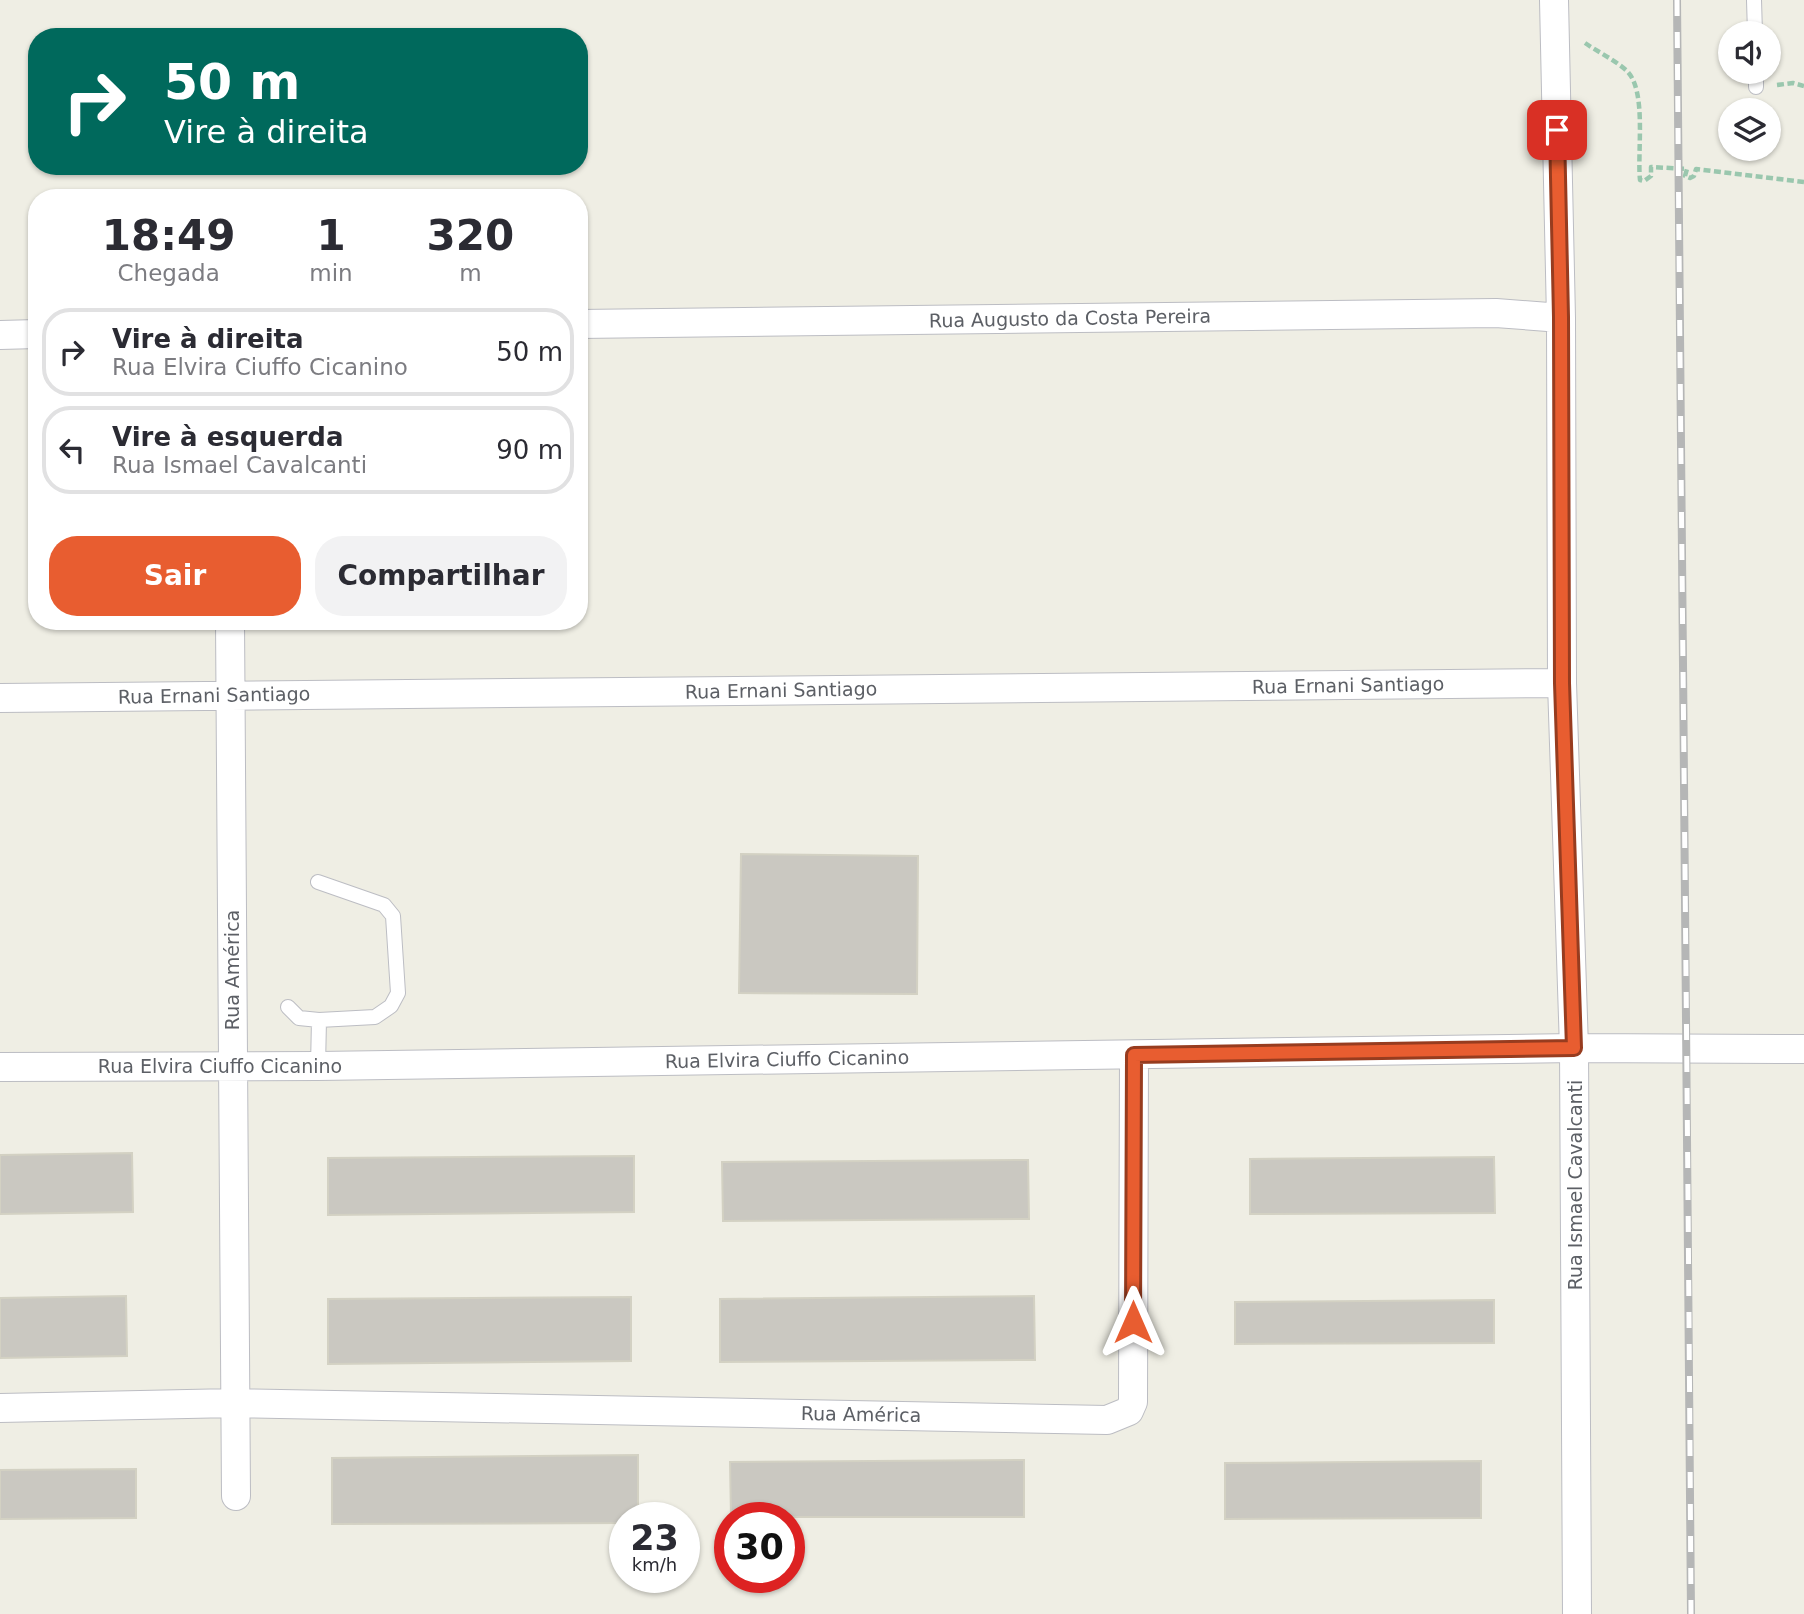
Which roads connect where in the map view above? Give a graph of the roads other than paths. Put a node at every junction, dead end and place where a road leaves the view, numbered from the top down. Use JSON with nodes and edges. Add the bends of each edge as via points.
{"nodes":[{"id":1,"x":1754,"y":0,"type":"edge"},
{"id":2,"x":1554,"y":11,"type":"edge"},
{"id":3,"x":1755,"y":21,"type":"edge"},
{"id":4,"x":1561,"y":317,"type":"junction"},
{"id":5,"x":588,"y":324,"type":"edge"},
{"id":6,"x":28,"y":334,"type":"edge"},
{"id":7,"x":0,"y":335,"type":"edge"},
{"id":8,"x":230,"y":630,"type":"edge"},
{"id":9,"x":1562,"y":683,"type":"junction"},
{"id":10,"x":229,"y":695,"type":"junction"},
{"id":11,"x":0,"y":698,"type":"edge"},
{"id":12,"x":318,"y":882,"type":"dead end"},
{"id":13,"x":288,"y":1007,"type":"dead end"},
{"id":14,"x":319,"y":1020,"type":"junction"},
{"id":15,"x":1574,"y":1048,"type":"junction"},
{"id":16,"x":1804,"y":1049,"type":"edge"},
{"id":17,"x":1134,"y":1055,"type":"junction"},
{"id":18,"x":232,"y":1065,"type":"junction"},
{"id":19,"x":318,"y":1066,"type":"junction"},
{"id":20,"x":0,"y":1067,"type":"edge"},
{"id":21,"x":234,"y":1403,"type":"junction"},
{"id":22,"x":0,"y":1408,"type":"edge"},
{"id":23,"x":236,"y":1496,"type":"dead end"},
{"id":24,"x":1577,"y":1614,"type":"edge"}],
"edges":[{"from":1,"to":3,"type":"lane"},
{"from":2,"to":4,"type":"street","name":"Rua Ismael Cavalcanti"},
{"from":4,"to":5,"type":"street","name":"Rua Augusto da Costa Pereira","via":[[1496,313]]},
{"from":4,"to":9,"type":"street","name":"Rua Ismael Cavalcanti"},
{"from":6,"to":7,"type":"street"},
{"from":8,"to":10,"type":"street","name":"Rua América"},
{"from":9,"to":10,"type":"street","name":"Rua Ernani Santiago"},
{"from":9,"to":15,"type":"street","name":"Rua Ismael Cavalcanti"},
{"from":10,"to":11,"type":"street","name":"Rua Ernani Santiago"},
{"from":10,"to":18,"type":"street","name":"Rua América"},
{"from":12,"to":14,"type":"lane","via":[[384,905],[393,916],[398,993],[375,1017]]},
{"from":13,"to":14,"type":"lane","via":[[299,1018]]},
{"from":14,"to":19,"type":"lane"},
{"from":15,"to":16,"type":"street","name":"Rua Elvira Ciuffo Cicanino"},
{"from":15,"to":17,"type":"street","name":"Rua Elvira Ciuffo Cicanino"},
{"from":15,"to":24,"type":"street","name":"Rua Ismael Cavalcanti"},
{"from":17,"to":19,"type":"street","name":"Rua Elvira Ciuffo Cicanino"},
{"from":17,"to":21,"type":"street","name":"Rua América","via":[[1133,1402],[1120,1416],[1107,1420]]},
{"from":18,"to":19,"type":"street","name":"Rua Elvira Ciuffo Cicanino"},
{"from":18,"to":20,"type":"street","name":"Rua Elvira Ciuffo Cicanino"},
{"from":18,"to":21,"type":"street","name":"Rua América"},
{"from":21,"to":22,"type":"street","name":"Rua América"},
{"from":21,"to":23,"type":"street","name":"Rua América"}]}
